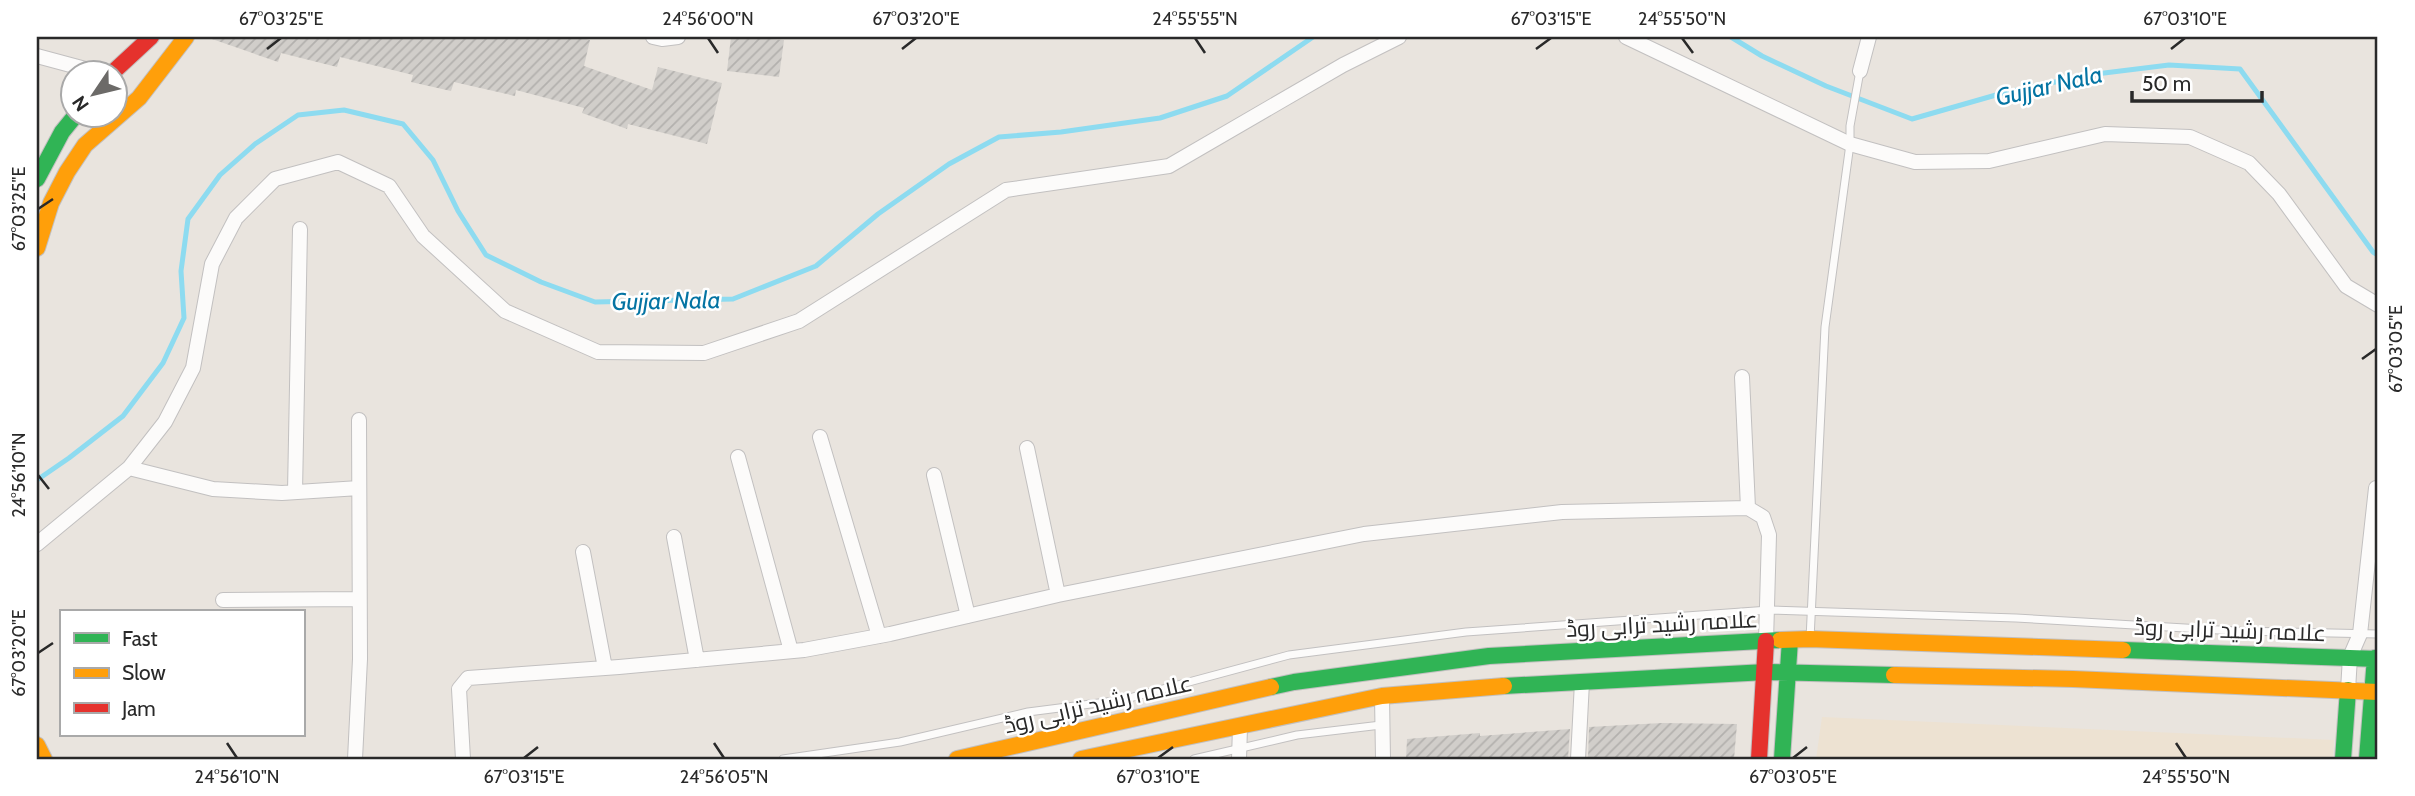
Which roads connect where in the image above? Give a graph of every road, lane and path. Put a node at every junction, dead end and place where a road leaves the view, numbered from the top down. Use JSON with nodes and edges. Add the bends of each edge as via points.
{"nodes":[{"id":1,"x":151,"y":37,"type":"edge"},
{"id":2,"x":186,"y":37,"type":"edge"},
{"id":3,"x":653,"y":37,"type":"edge"},
{"id":4,"x":678,"y":37,"type":"edge"},
{"id":5,"x":1399,"y":37,"type":"edge"},
{"id":6,"x":1626,"y":37,"type":"edge"},
{"id":7,"x":1868,"y":37,"type":"edge"},
{"id":8,"x":37,"y":56,"type":"edge"},
{"id":9,"x":126,"y":60,"type":"edge"},
{"id":10,"x":60,"y":62,"type":"edge"},
{"id":11,"x":1860,"y":71,"type":"joint"},
{"id":12,"x":64,"y":130,"type":"edge"},
{"id":13,"x":1850,"y":144,"type":"junction"},
{"id":14,"x":37,"y":178,"type":"edge"},
{"id":15,"x":300,"y":229,"type":"dead end"},
{"id":16,"x":37,"y":248,"type":"edge"},
{"id":17,"x":2378,"y":305,"type":"edge"},
{"id":18,"x":1742,"y":377,"type":"dead end"},
{"id":19,"x":359,"y":420,"type":"dead end"},
{"id":20,"x":820,"y":437,"type":"dead end"},
{"id":21,"x":1027,"y":448,"type":"dead end"},
{"id":22,"x":738,"y":457,"type":"dead end"},
{"id":23,"x":130,"y":468,"type":"junction"},
{"id":24,"x":934,"y":475,"type":"dead end"},
{"id":25,"x":359,"y":488,"type":"junction"},
{"id":26,"x":2378,"y":488,"type":"edge"},
{"id":27,"x":295,"y":492,"type":"junction"},
{"id":28,"x":1748,"y":508,"type":"junction"},
{"id":29,"x":674,"y":537,"type":"dead end"},
{"id":30,"x":37,"y":544,"type":"edge"},
{"id":31,"x":583,"y":552,"type":"dead end"},
{"id":32,"x":1058,"y":595,"type":"junction"},
{"id":33,"x":359,"y":599,"type":"junction"},
{"id":34,"x":223,"y":600,"type":"dead end"},
{"id":35,"x":1769,"y":610,"type":"junction"},
{"id":36,"x":1812,"y":611,"type":"junction"},
{"id":37,"x":968,"y":616,"type":"junction"},
{"id":38,"x":2360,"y":634,"type":"junction"},
{"id":39,"x":2378,"y":634,"type":"edge"},
{"id":40,"x":879,"y":636,"type":"junction"},
{"id":41,"x":1810,"y":639,"type":"junction"},
{"id":42,"x":1790,"y":640,"type":"junction"},
{"id":43,"x":1766,"y":641,"type":"junction"},
{"id":44,"x":791,"y":651,"type":"junction"},
{"id":45,"x":2350,"y":657,"type":"junction"},
{"id":46,"x":2377,"y":658,"type":"edge"},
{"id":47,"x":697,"y":660,"type":"junction"},
{"id":48,"x":605,"y":668,"type":"junction"},
{"id":49,"x":1766,"y":672,"type":"junction"},
{"id":50,"x":1789,"y":672,"type":"junction"},
{"id":51,"x":1582,"y":682,"type":"junction"},
{"id":52,"x":2348,"y":690,"type":"junction"},
{"id":53,"x":2375,"y":692,"type":"edge"},
{"id":54,"x":1382,"y":696,"type":"junction"},
{"id":55,"x":2375,"y":715,"type":"edge"},
{"id":56,"x":1381,"y":725,"type":"junction"},
{"id":57,"x":1240,"y":727,"type":"junction"},
{"id":58,"x":37,"y":745,"type":"edge"},
{"id":59,"x":1239,"y":754,"type":"edge"},
{"id":60,"x":44,"y":759,"type":"edge"},
{"id":61,"x":355,"y":759,"type":"edge"},
{"id":62,"x":463,"y":759,"type":"edge"},
{"id":63,"x":783,"y":759,"type":"edge"},
{"id":64,"x":957,"y":759,"type":"edge"},
{"id":65,"x":1085,"y":759,"type":"edge"},
{"id":66,"x":1194,"y":759,"type":"edge"},
{"id":67,"x":1383,"y":759,"type":"edge"},
{"id":68,"x":1578,"y":759,"type":"edge"},
{"id":69,"x":1759,"y":759,"type":"edge"},
{"id":70,"x":1782,"y":759,"type":"edge"},
{"id":71,"x":2343,"y":759,"type":"edge"},
{"id":72,"x":2367,"y":759,"type":"edge"}],
"edges":[{"from":1,"to":9,"type":"main road"},
{"from":2,"to":16,"type":"main road","via":[[139,98],[85,145],[51,203]]},
{"from":3,"to":4,"type":"street"},
{"from":5,"to":23,"type":"street","via":[[1169,166],[1006,190],[799,321],[704,353],[598,352],[505,311],[423,236],[388,186],[338,162],[275,179],[236,218],[212,264],[193,368],[164,422]]},
{"from":6,"to":13,"type":"street"},
{"from":7,"to":11,"type":"street"},
{"from":8,"to":10,"type":"street"},
{"from":11,"to":13,"type":"lane"},
{"from":12,"to":14,"type":"main road"},
{"from":13,"to":17,"type":"street","via":[[1915,162],[1989,161],[2105,134],[2190,137],[2249,163],[2279,194],[2346,286]]},
{"from":13,"to":36,"type":"lane","via":[[1825,327]]},
{"from":15,"to":27,"type":"street"},
{"from":18,"to":28,"type":"street"},
{"from":19,"to":25,"type":"street"},
{"from":20,"to":40,"type":"street"},
{"from":21,"to":32,"type":"street"},
{"from":22,"to":44,"type":"street"},
{"from":23,"to":27,"type":"street","via":[[214,489]]},
{"from":23,"to":30,"type":"street"},
{"from":24,"to":37,"type":"street"},
{"from":25,"to":27,"type":"street"},
{"from":25,"to":33,"type":"street"},
{"from":26,"to":38,"type":"street"},
{"from":28,"to":32,"type":"street","via":[[1562,512],[1364,534]]},
{"from":28,"to":35,"type":"street","via":[[1763,517],[1769,535]]},
{"from":29,"to":47,"type":"street"},
{"from":31,"to":48,"type":"street"},
{"from":32,"to":37,"type":"street"},
{"from":33,"to":34,"type":"street"},
{"from":33,"to":61,"type":"street"},
{"from":35,"to":36,"type":"lane"},
{"from":35,"to":43,"type":"street"},
{"from":35,"to":63,"type":"lane","via":[[1466,632],[1289,655],[1122,700],[1028,712],[900,742]]},
{"from":36,"to":38,"type":"lane"},
{"from":36,"to":41,"type":"lane"},
{"from":37,"to":40,"type":"street"},
{"from":38,"to":39,"type":"lane"},
{"from":38,"to":45,"type":"street"},
{"from":40,"to":44,"type":"street"},
{"from":41,"to":42,"type":"main road","name":"علامہ رشید ترابی روڈ"},
{"from":41,"to":45,"type":"main road","name":"علامہ رشید ترابی روڈ"},
{"from":42,"to":43,"type":"main road","name":"علامہ رشید ترابی روڈ"},
{"from":42,"to":50,"type":"main road"},
{"from":43,"to":49,"type":"main road"},
{"from":43,"to":64,"type":"main road","name":"علامہ رشید ترابی روڈ","via":[[1489,656],[1294,682]]},
{"from":44,"to":47,"type":"street"},
{"from":45,"to":46,"type":"main road","name":"علامہ رشید ترابی روڈ"},
{"from":45,"to":52,"type":"street"},
{"from":46,"to":53,"type":"main road"},
{"from":47,"to":48,"type":"street"},
{"from":48,"to":62,"type":"street","via":[[468,678],[459,689]]},
{"from":49,"to":50,"type":"main road"},
{"from":49,"to":51,"type":"main road"},
{"from":49,"to":69,"type":"main road"},
{"from":50,"to":52,"type":"main road"},
{"from":50,"to":70,"type":"main road"},
{"from":51,"to":54,"type":"main road"},
{"from":51,"to":68,"type":"street"},
{"from":52,"to":53,"type":"main road"},
{"from":52,"to":71,"type":"main road"},
{"from":53,"to":55,"type":"main road"},
{"from":54,"to":56,"type":"street"},
{"from":54,"to":57,"type":"main road"},
{"from":55,"to":72,"type":"main road"},
{"from":56,"to":59,"type":"lane","via":[[1297,735]]},
{"from":56,"to":67,"type":"street"},
{"from":57,"to":59,"type":"street"},
{"from":57,"to":65,"type":"main road"},
{"from":58,"to":60,"type":"main road"},
{"from":59,"to":66,"type":"lane"}]}
